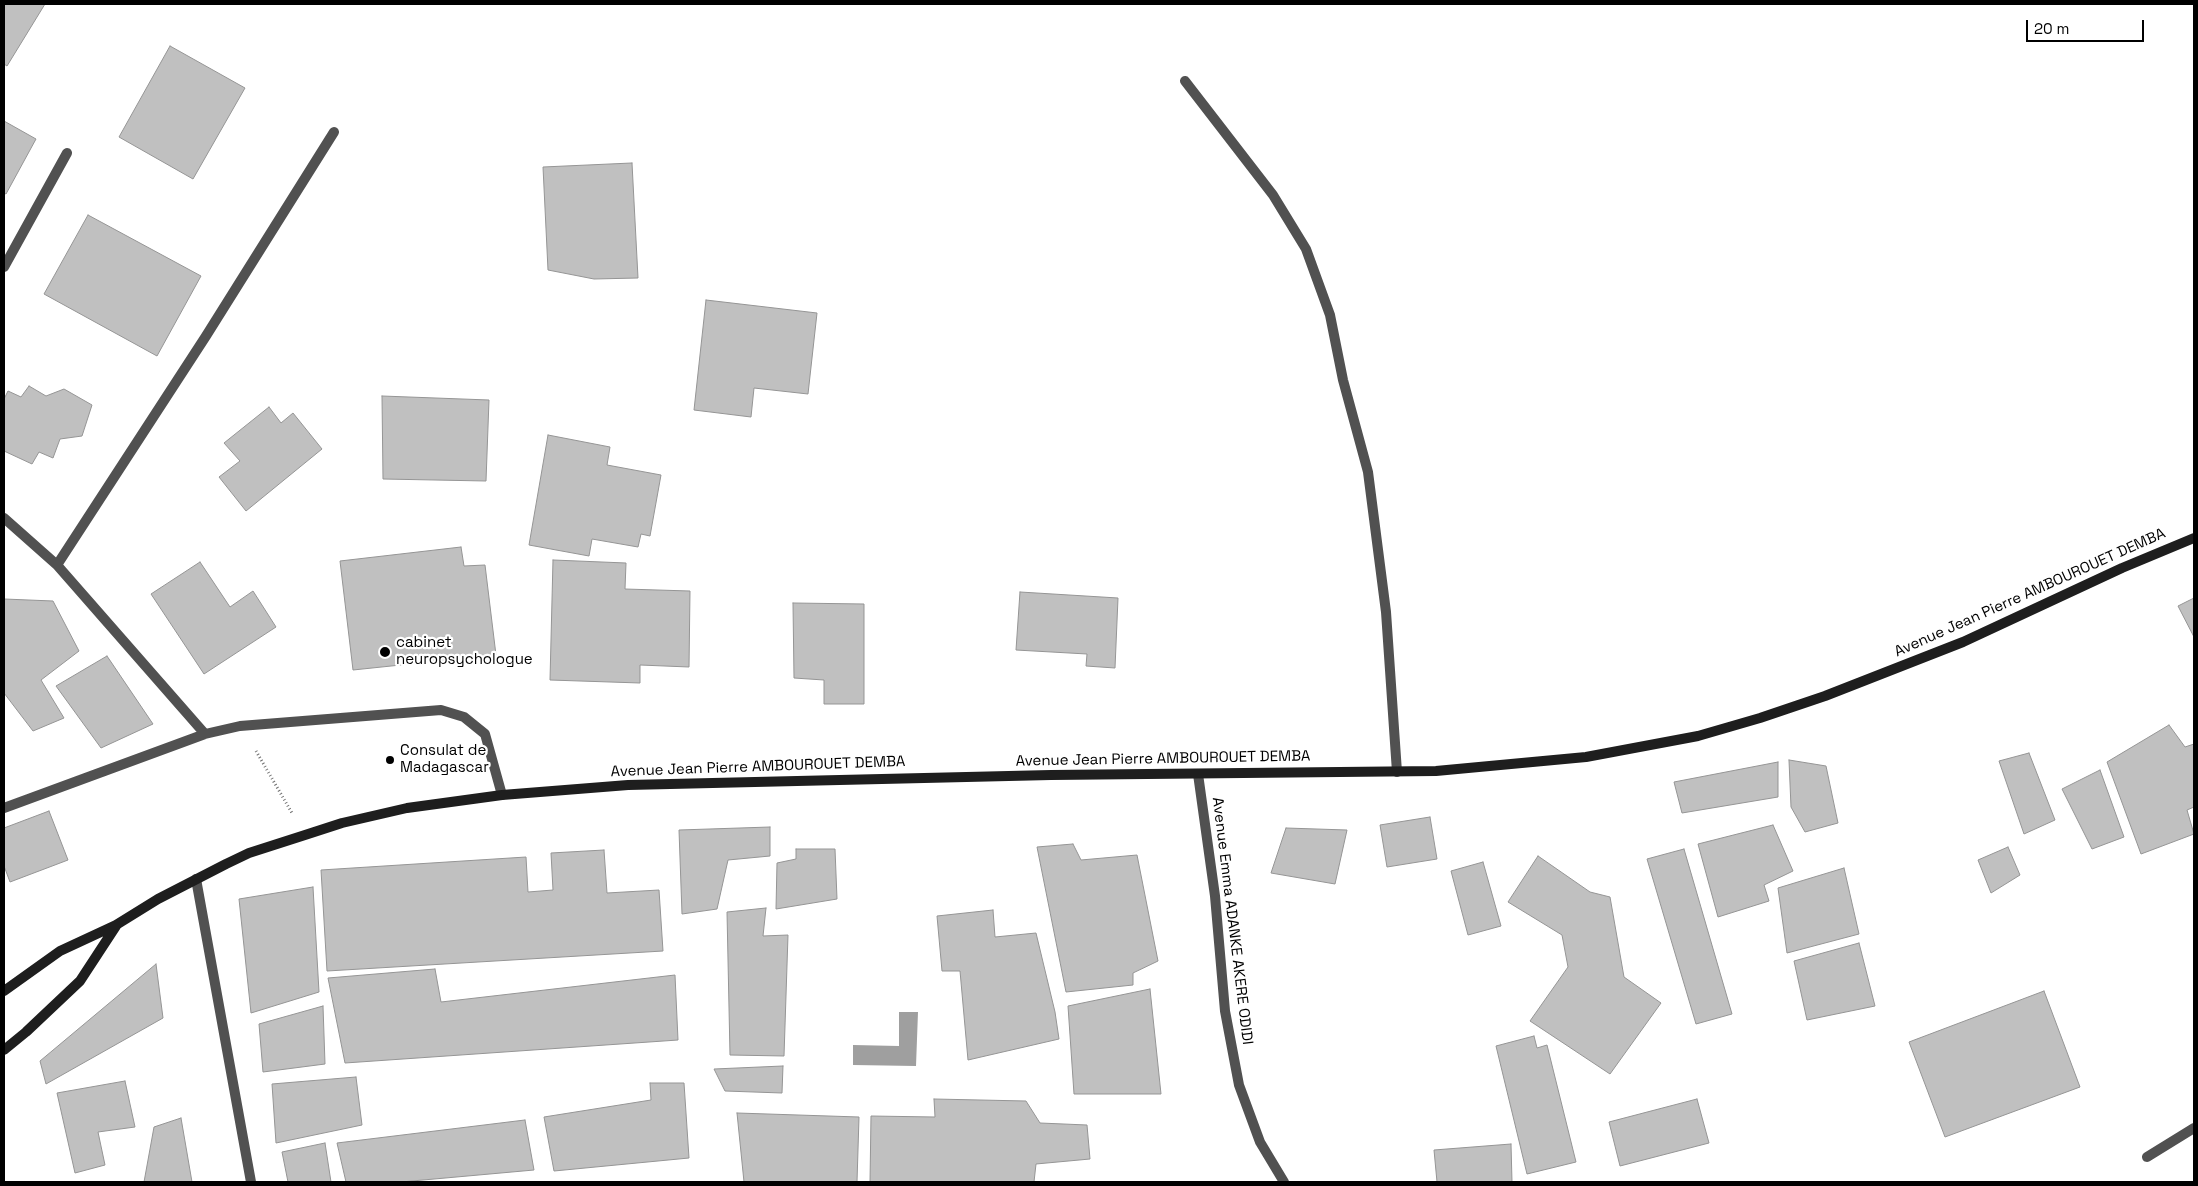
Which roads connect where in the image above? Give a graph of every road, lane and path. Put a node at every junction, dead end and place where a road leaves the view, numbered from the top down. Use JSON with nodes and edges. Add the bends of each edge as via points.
{"nodes":[{"id":1,"x":1185,"y":81,"type":"dead end"},
{"id":2,"x":334,"y":132,"type":"dead end"},
{"id":3,"x":67,"y":153,"type":"dead end"},
{"id":4,"x":4,"y":267,"type":"edge"},
{"id":5,"x":4,"y":518,"type":"edge"},
{"id":6,"x":2194,"y":538,"type":"edge"},
{"id":7,"x":57,"y":565,"type":"junction"},
{"id":8,"x":240,"y":726,"type":"junction"},
{"id":9,"x":205,"y":734,"type":"junction"},
{"id":10,"x":1397,"y":772,"type":"junction"},
{"id":11,"x":1198,"y":774,"type":"junction"},
{"id":12,"x":502,"y":795,"type":"junction"},
{"id":13,"x":4,"y":808,"type":"edge"},
{"id":14,"x":305,"y":835,"type":"junction"},
{"id":15,"x":196,"y":879,"type":"junction"},
{"id":16,"x":116,"y":925,"type":"junction"},
{"id":17,"x":4,"y":990,"type":"edge"},
{"id":18,"x":4,"y":1050,"type":"edge"},
{"id":19,"x":2194,"y":1128,"type":"edge"},
{"id":20,"x":2146,"y":1157,"type":"dead end"},
{"id":21,"x":250,"y":1182,"type":"edge"},
{"id":22,"x":1284,"y":1182,"type":"edge"}],
"edges":[{"from":1,"to":10,"type":"street","via":[[1273,195],[1306,249],[1330,314],[1343,380],[1368,472],[1386,612]]},
{"from":2,"to":7,"type":"street"},
{"from":3,"to":4,"type":"street"},
{"from":5,"to":7,"type":"street"},
{"from":6,"to":10,"type":"main road","name":"Avenue Jean Pierre AMBOUROUET DEMBA","via":[[1963,642],[1760,718],[1698,736],[1586,757],[1482,768]]},
{"from":7,"to":9,"type":"street"},
{"from":8,"to":9,"type":"street"},
{"from":8,"to":12,"type":"street","via":[[441,710],[464,717],[485,734]]},
{"from":8,"to":14,"type":"path"},
{"from":9,"to":13,"type":"street"},
{"from":10,"to":11,"type":"main road","name":"Avenue Jean Pierre AMBOUROUET DEMBA"},
{"from":11,"to":12,"type":"main road","name":"Avenue Jean Pierre AMBOUROUET DEMBA","via":[[815,779],[628,785]]},
{"from":11,"to":22,"type":"street","name":"Avenue Emma ADANKE AKERE ODIDI","via":[[1215,896],[1225,1010],[1239,1085],[1260,1142]]},
{"from":12,"to":14,"type":"main road","name":"Avenue Jean Pierre AMBOUROUET DEMBA","via":[[407,808]]},
{"from":14,"to":15,"type":"main road","name":"Avenue Jean Pierre AMBOUROUET DEMBA","via":[[249,853]]},
{"from":15,"to":16,"type":"main road","name":"Avenue Jean Pierre AMBOUROUET DEMBA"},
{"from":15,"to":21,"type":"street"},
{"from":16,"to":17,"type":"main road","name":"Avenue Jean Pierre AMBOUROUET DEMBA","via":[[60,951]]},
{"from":16,"to":18,"type":"main road","via":[[80,981]]},
{"from":19,"to":20,"type":"street"}]}
